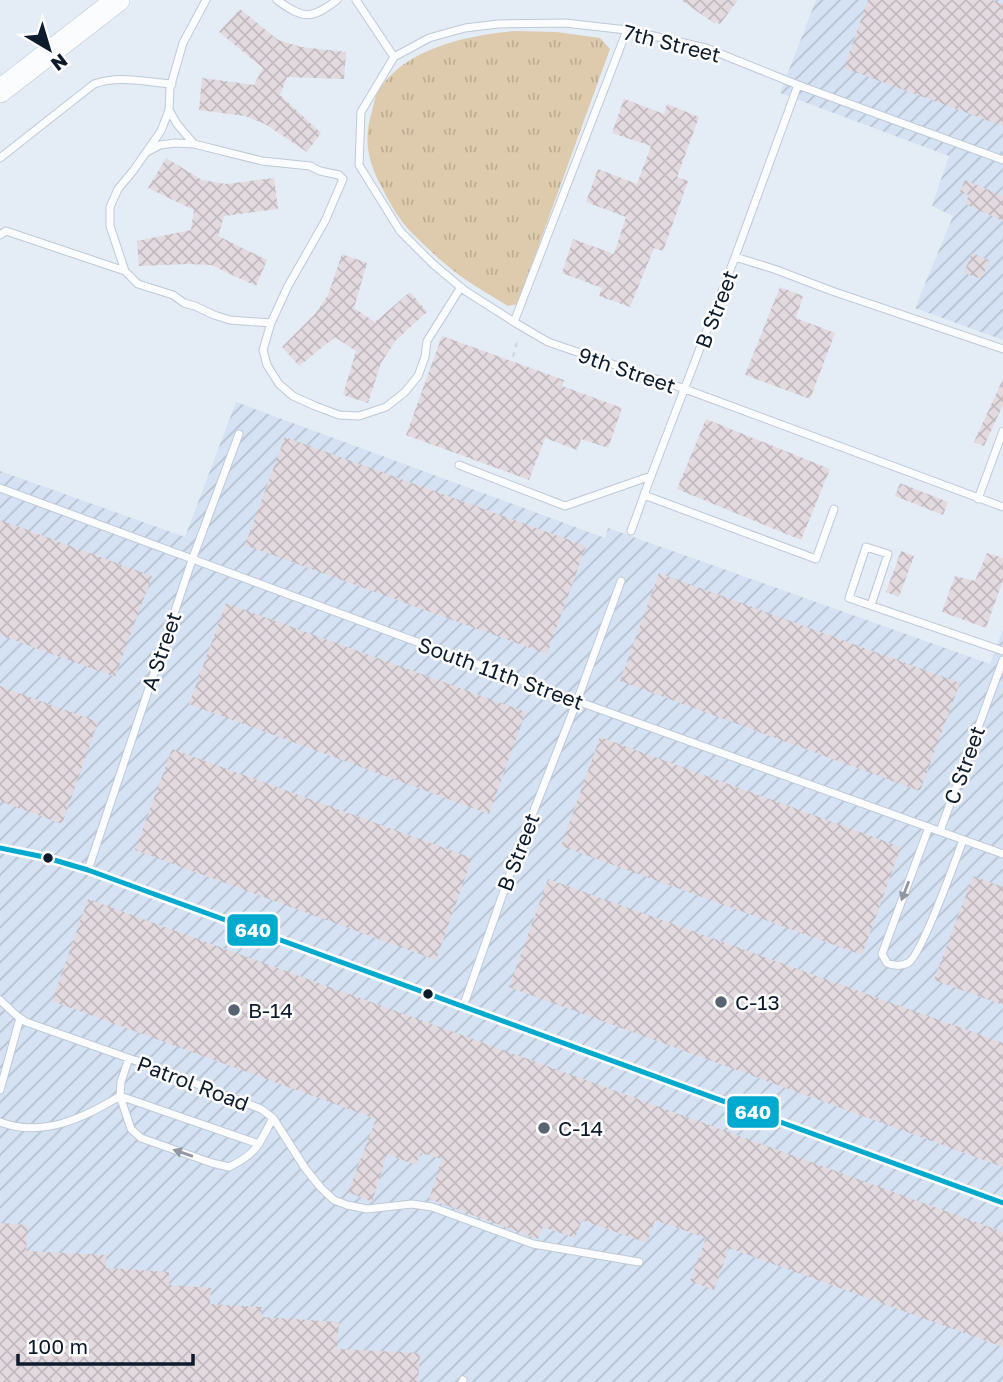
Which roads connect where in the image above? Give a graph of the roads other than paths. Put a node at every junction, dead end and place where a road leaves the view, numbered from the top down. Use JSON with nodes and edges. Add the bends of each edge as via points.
{"nodes":[{"id":1,"x":118,"y":0,"type":"edge"},
{"id":2,"x":206,"y":0,"type":"edge"},
{"id":3,"x":277,"y":0,"type":"edge"},
{"id":4,"x":337,"y":0,"type":"edge"},
{"id":5,"x":356,"y":0,"type":"edge"},
{"id":6,"x":627,"y":30,"type":"junction"},
{"id":7,"x":394,"y":57,"type":"junction"},
{"id":8,"x":172,"y":84,"type":"junction"},
{"id":9,"x":798,"y":85,"type":"junction"},
{"id":10,"x":0,"y":91,"type":"edge"},
{"id":11,"x":169,"y":110,"type":"junction"},
{"id":12,"x":360,"y":112,"type":"joint"},
{"id":13,"x":194,"y":144,"type":"junction"},
{"id":14,"x":147,"y":152,"type":"junction"},
{"id":15,"x":0,"y":158,"type":"edge"},
{"id":16,"x":1003,"y":160,"type":"edge"},
{"id":17,"x":0,"y":235,"type":"edge"},
{"id":18,"x":735,"y":257,"type":"junction"},
{"id":19,"x":125,"y":271,"type":"junction"},
{"id":20,"x":461,"y":287,"type":"junction"},
{"id":21,"x":514,"y":322,"type":"junction"},
{"id":22,"x":271,"y":323,"type":"junction"},
{"id":23,"x":1003,"y":349,"type":"edge"},
{"id":24,"x":685,"y":390,"type":"junction"},
{"id":25,"x":1003,"y":431,"type":"edge"},
{"id":26,"x":239,"y":434,"type":"dead end"},
{"id":27,"x":459,"y":465,"type":"dead end"},
{"id":28,"x":651,"y":476,"type":"junction"},
{"id":29,"x":0,"y":488,"type":"edge"},
{"id":30,"x":644,"y":495,"type":"junction"},
{"id":31,"x":978,"y":499,"type":"junction"},
{"id":32,"x":1003,"y":507,"type":"edge"},
{"id":33,"x":834,"y":509,"type":"dead end"},
{"id":34,"x":631,"y":531,"type":"dead end"},
{"id":35,"x":192,"y":559,"type":"junction"},
{"id":36,"x":621,"y":581,"type":"dead end"},
{"id":37,"x":871,"y":606,"type":"junction"},
{"id":38,"x":1003,"y":651,"type":"edge"},
{"id":39,"x":1003,"y":660,"type":"edge"},
{"id":40,"x":577,"y":701,"type":"junction"},
{"id":41,"x":929,"y":827,"type":"junction"},
{"id":42,"x":940,"y":831,"type":"junction"},
{"id":43,"x":963,"y":839,"type":"junction"},
{"id":44,"x":0,"y":848,"type":"edge"},
{"id":45,"x":1003,"y":854,"type":"edge"},
{"id":46,"x":88,"y":870,"type":"junction"},
{"id":47,"x":0,"y":1000,"type":"edge"},
{"id":48,"x":463,"y":1007,"type":"junction"},
{"id":49,"x":20,"y":1018,"type":"junction"},
{"id":50,"x":129,"y":1058,"type":"junction"},
{"id":51,"x":0,"y":1090,"type":"edge"},
{"id":52,"x":120,"y":1096,"type":"junction"},
{"id":53,"x":273,"y":1118,"type":"junction"},
{"id":54,"x":0,"y":1122,"type":"edge"},
{"id":55,"x":259,"y":1144,"type":"junction"},
{"id":56,"x":1003,"y":1203,"type":"edge"},
{"id":57,"x":639,"y":1262,"type":"dead end"}],
"edges":[{"from":1,"to":10,"type":"main road"},
{"from":2,"to":8,"type":"lane","via":[[183,43]]},
{"from":3,"to":4,"type":"lane","via":[[292,11],[313,15]]},
{"from":5,"to":7,"type":"lane"},
{"from":6,"to":7,"type":"lane","name":"7th Street","via":[[565,23],[498,24],[429,38]]},
{"from":6,"to":9,"type":"lane","name":"7th Street","via":[[706,48]]},
{"from":6,"to":21,"type":"lane"},
{"from":7,"to":12,"type":"lane","name":"7th Street"},
{"from":8,"to":11,"type":"lane"},
{"from":8,"to":15,"type":"lane","via":[[127,79],[93,84]]},
{"from":9,"to":16,"type":"lane","name":"7th Street"},
{"from":9,"to":18,"type":"lane","name":"B Street"},
{"from":11,"to":13,"type":"lane"},
{"from":11,"to":14,"type":"lane"},
{"from":12,"to":20,"type":"lane","name":"9th Street","via":[[359,164],[400,231]]},
{"from":13,"to":14,"type":"lane","via":[[160,145]]},
{"from":13,"to":22,"type":"lane","via":[[262,161],[310,166],[343,179]]},
{"from":14,"to":19,"type":"lane","via":[[110,207],[110,226]]},
{"from":17,"to":19,"type":"lane","via":[[6,232]]},
{"from":18,"to":23,"type":"lane"},
{"from":18,"to":24,"type":"lane","name":"B Street"},
{"from":19,"to":22,"type":"lane","via":[[138,284],[214,315]]},
{"from":20,"to":21,"type":"lane","name":"9th Street"},
{"from":20,"to":22,"type":"lane","via":[[427,341],[418,376],[386,407],[359,416],[314,406],[279,384],[263,350]]},
{"from":21,"to":24,"type":"lane","name":"9th Street","via":[[548,342]]},
{"from":24,"to":28,"type":"lane","name":"B Street"},
{"from":24,"to":31,"type":"lane","name":"9th Street"},
{"from":25,"to":31,"type":"lane"},
{"from":26,"to":35,"type":"lane","name":"A Street"},
{"from":27,"to":28,"type":"lane","via":[[565,506]]},
{"from":28,"to":30,"type":"lane","name":"B Street"},
{"from":29,"to":35,"type":"lane","name":"South 11th Street"},
{"from":30,"to":33,"type":"lane","via":[[816,559]]},
{"from":30,"to":34,"type":"lane","name":"B Street"},
{"from":31,"to":32,"type":"lane","name":"9th Street"},
{"from":35,"to":40,"type":"lane","name":"South 11th Street"},
{"from":35,"to":46,"type":"lane","name":"A Street"},
{"from":36,"to":40,"type":"lane","name":"B Street"},
{"from":37,"to":37,"type":"lane","via":[[849,598],[866,547],[888,554]]},
{"from":37,"to":38,"type":"lane"},
{"from":39,"to":42,"type":"lane","name":"C Street"},
{"from":40,"to":41,"type":"lane","name":"South 11th Street"},
{"from":40,"to":48,"type":"lane","name":"B Street"},
{"from":41,"to":42,"type":"lane","name":"South 11th Street"},
{"from":41,"to":43,"type":"lane","one_way":true,"via":[[882,954],[887,964],[899,966],[913,959]]},
{"from":42,"to":43,"type":"lane","name":"South 11th Street"},
{"from":43,"to":45,"type":"lane","name":"South 11th Street"},
{"from":44,"to":46,"type":"lane"},
{"from":46,"to":48,"type":"lane"},
{"from":47,"to":49,"type":"lane","name":"Patrol Road"},
{"from":48,"to":56,"type":"lane"},
{"from":49,"to":50,"type":"lane","name":"Patrol Road"},
{"from":49,"to":51,"type":"lane"},
{"from":50,"to":52,"type":"lane"},
{"from":50,"to":53,"type":"lane","name":"Patrol Road","via":[[261,1109]]},
{"from":52,"to":54,"type":"lane","via":[[65,1124],[41,1128]]},
{"from":52,"to":55,"type":"lane"},
{"from":55,"to":52,"type":"lane","one_way":true,"via":[[229,1167],[164,1147],[131,1129]]},
{"from":53,"to":55,"type":"lane"},
{"from":53,"to":57,"type":"lane","name":"Patrol Road","via":[[305,1168],[334,1200],[367,1209],[412,1204],[432,1207],[533,1244]]}]}
